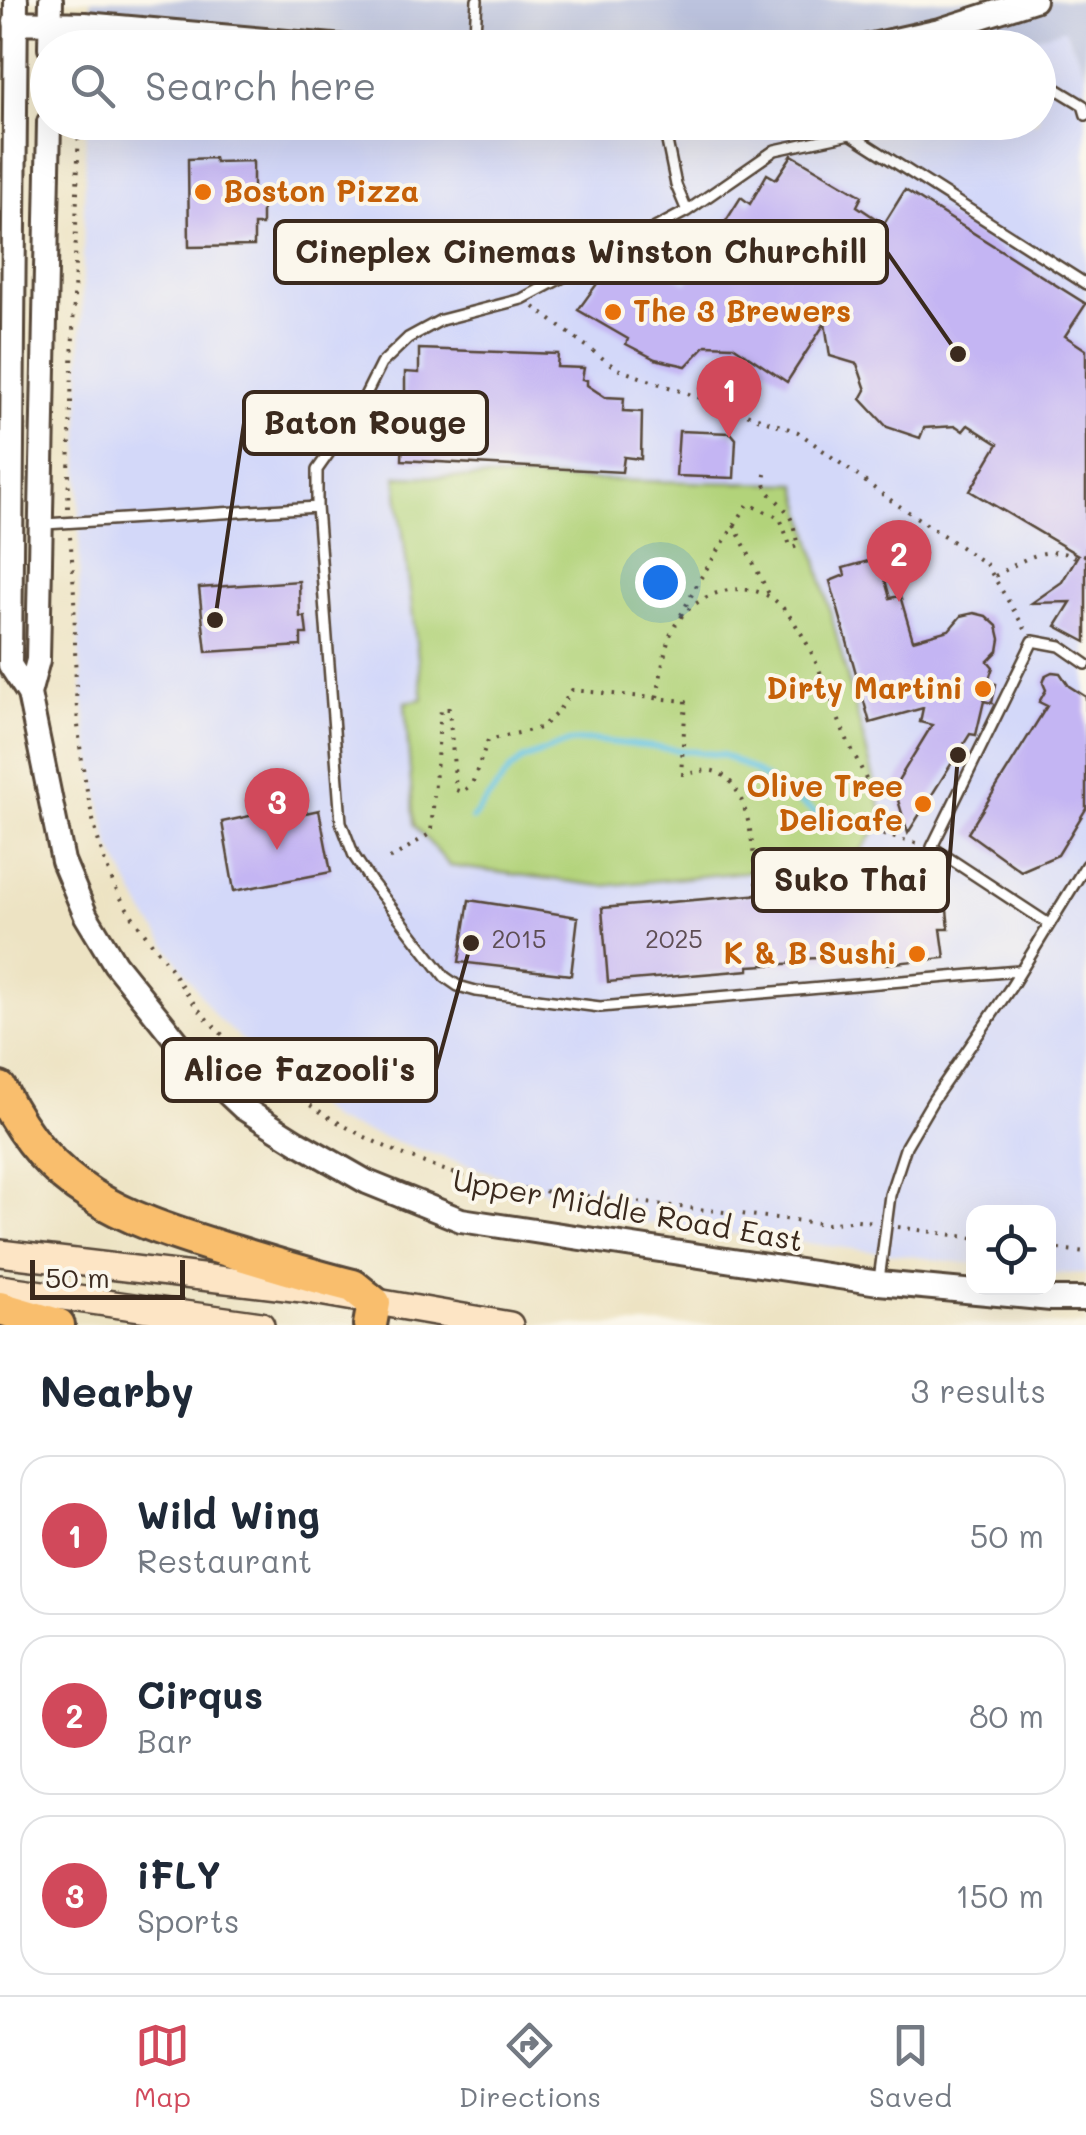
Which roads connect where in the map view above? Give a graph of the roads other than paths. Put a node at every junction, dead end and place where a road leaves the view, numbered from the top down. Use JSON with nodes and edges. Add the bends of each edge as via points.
{"nodes":[{"id":1,"x":477,"y":0,"type":"edge"},
{"id":2,"x":1034,"y":0,"type":"edge"},
{"id":3,"x":15,"y":11,"type":"edge"},
{"id":4,"x":51,"y":11,"type":"edge"},
{"id":5,"x":208,"y":30,"type":"edge"},
{"id":6,"x":475,"y":30,"type":"edge"},
{"id":7,"x":940,"y":30,"type":"edge"},
{"id":8,"x":1056,"y":89,"type":"edge"},
{"id":9,"x":1086,"y":115,"type":"edge"},
{"id":10,"x":49,"y":140,"type":"edge"},
{"id":11,"x":667,"y":140,"type":"edge"},
{"id":12,"x":826,"y":140,"type":"edge"},
{"id":13,"x":860,"y":140,"type":"edge"},
{"id":14,"x":688,"y":211,"type":"junction"},
{"id":15,"x":1086,"y":284,"type":"edge"},
{"id":16,"x":316,"y":507,"type":"junction"},
{"id":17,"x":40,"y":524,"type":"junction"},
{"id":18,"x":1086,"y":664,"type":"edge"},
{"id":19,"x":29,"y":694,"type":"junction"},
{"id":20,"x":1086,"y":864,"type":"edge"},
{"id":21,"x":1049,"y":924,"type":"junction"},
{"id":22,"x":1018,"y":972,"type":"junction"},
{"id":23,"x":0,"y":1089,"type":"edge"},
{"id":24,"x":2,"y":1254,"type":"edge"},
{"id":25,"x":879,"y":1283,"type":"junction"},
{"id":26,"x":1,"y":1298,"type":"edge"},
{"id":27,"x":1086,"y":1300,"type":"edge"},
{"id":28,"x":372,"y":1314,"type":"edge"},
{"id":29,"x":58,"y":1325,"type":"edge"},
{"id":30,"x":260,"y":1325,"type":"edge"},
{"id":31,"x":510,"y":1325,"type":"edge"}],
"edges":[{"from":1,"to":6,"type":"lane"},
{"from":2,"to":7,"type":"street"},
{"from":3,"to":4,"type":"street"},
{"from":3,"to":19,"type":"street","name":"Upper Middle Road East","via":[[10,664]]},
{"from":4,"to":5,"type":"street"},
{"from":8,"to":9,"type":"lane","via":[[1083,105]]},
{"from":10,"to":17,"type":"street","name":"Upper Middle Road East"},
{"from":11,"to":14,"type":"lane"},
{"from":12,"to":14,"type":"lane","via":[[775,150]]},
{"from":13,"to":15,"type":"lane"},
{"from":14,"to":16,"type":"lane","via":[[522,299],[441,320],[408,338],[381,364],[316,470]]},
{"from":16,"to":17,"type":"lane"},
{"from":16,"to":22,"type":"lane","via":[[341,822],[370,880],[458,986],[600,1007]]},
{"from":17,"to":19,"type":"street","name":"Upper Middle Road East","via":[[38,660]]},
{"from":18,"to":21,"type":"lane","via":[[1060,646],[1032,641],[932,847]]},
{"from":19,"to":25,"type":"street","name":"Upper Middle Road East","via":[[63,860],[86,916],[154,1014],[244,1108],[367,1182],[461,1220]]},
{"from":20,"to":21,"type":"lane"},
{"from":21,"to":22,"type":"lane"},
{"from":22,"to":25,"type":"lane","via":[[906,1146],[890,1195]]},
{"from":23,"to":28,"type":"highway","via":[[44,1157],[100,1203],[175,1234],[353,1286]]},
{"from":24,"to":28,"type":"main road","via":[[302,1289]]},
{"from":25,"to":27,"type":"street","name":"Upper Middle Road East"},
{"from":26,"to":29,"type":"highway"},
{"from":26,"to":30,"type":"main road"},
{"from":28,"to":31,"type":"main road"}]}
